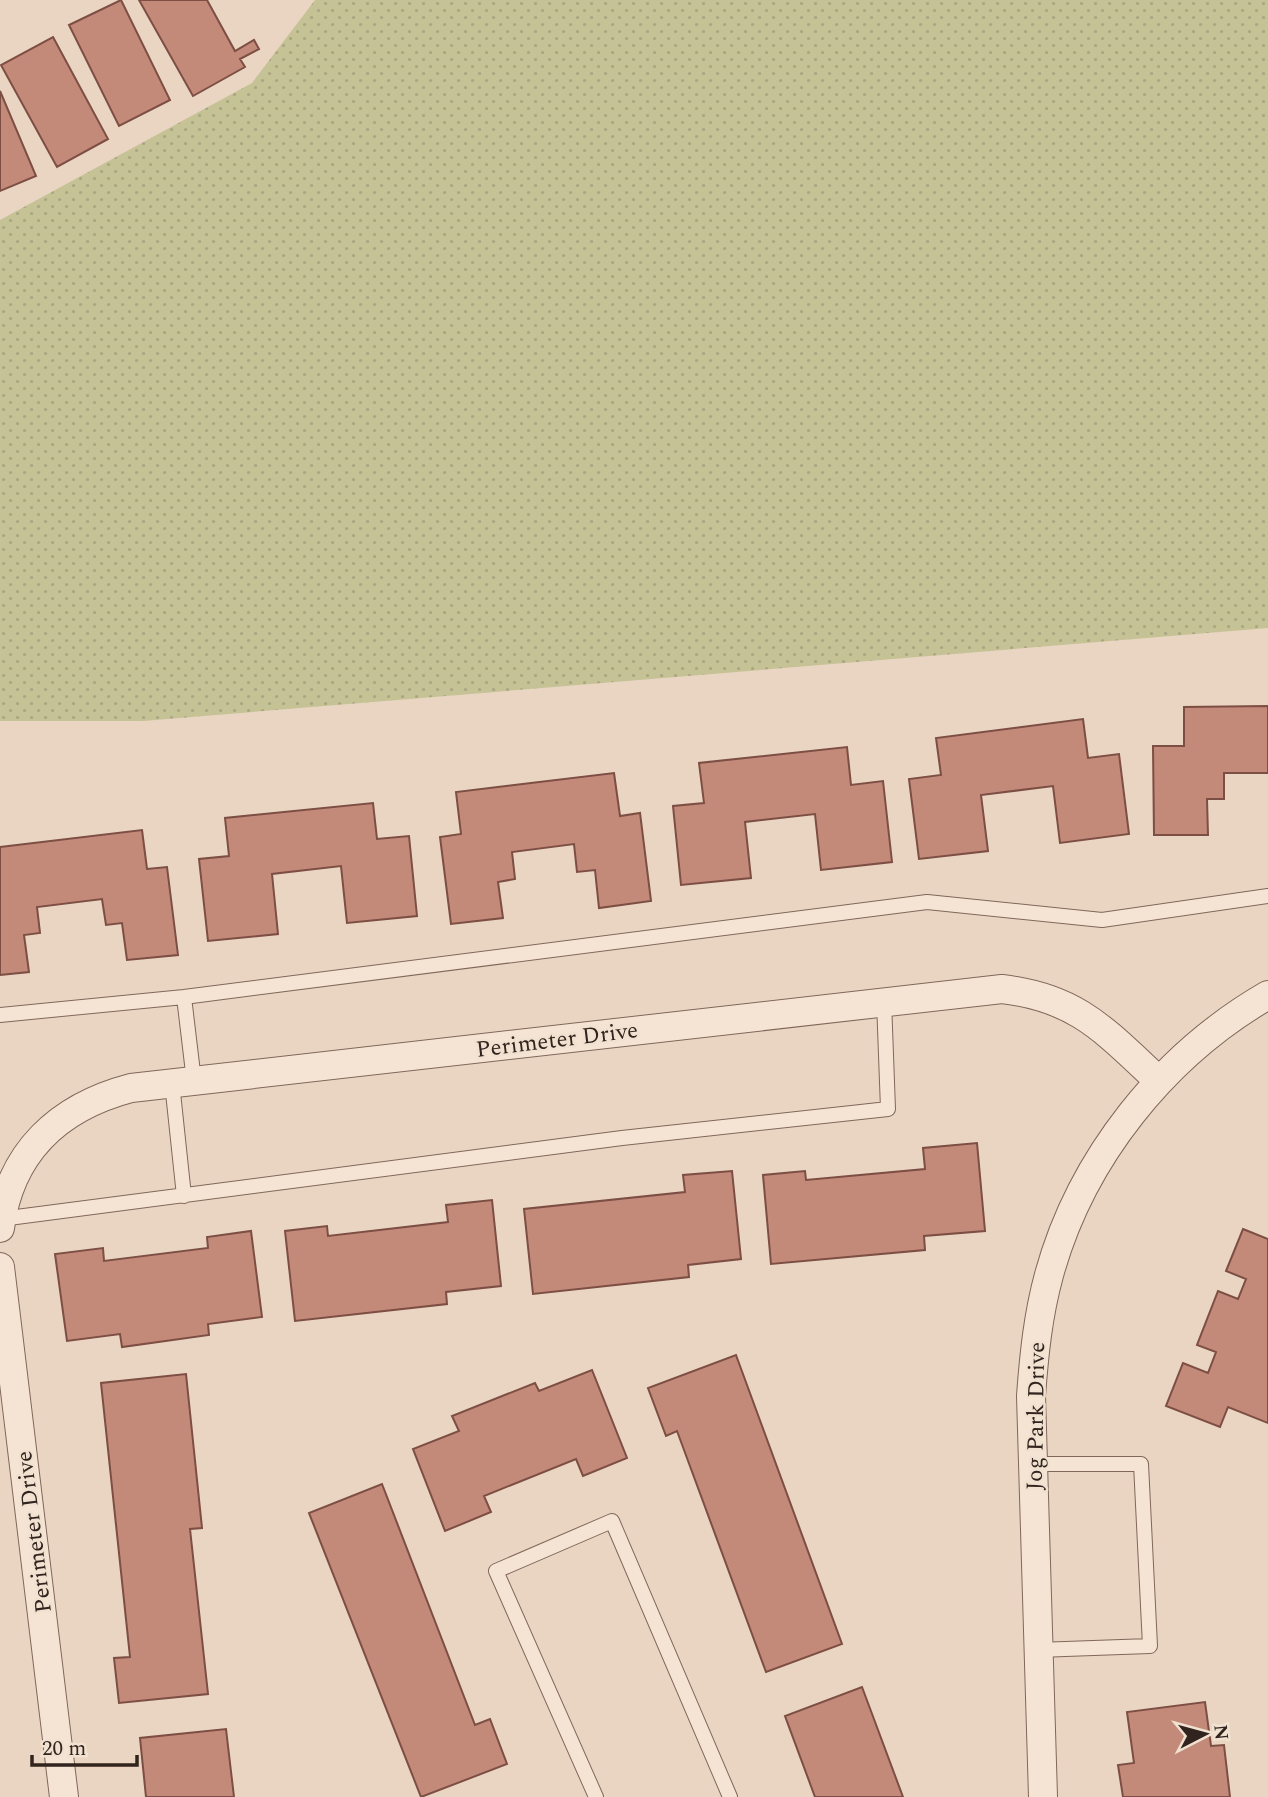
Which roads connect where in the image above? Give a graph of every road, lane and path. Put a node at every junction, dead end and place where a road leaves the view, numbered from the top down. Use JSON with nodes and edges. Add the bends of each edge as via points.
{"nodes":[{"id":1,"x":1268,"y":896,"type":"edge"},
{"id":2,"x":1268,"y":995,"type":"edge"},
{"id":3,"x":184,"y":997,"type":"junction"},
{"id":4,"x":884,"y":1000,"type":"junction"},
{"id":5,"x":0,"y":1015,"type":"edge"},
{"id":6,"x":1159,"y":1081,"type":"junction"},
{"id":7,"x":183,"y":1082,"type":"junction"},
{"id":8,"x":184,"y":1196,"type":"junction"},
{"id":9,"x":1,"y":1223,"type":"edge"},
{"id":10,"x":0,"y":1267,"type":"edge"},
{"id":11,"x":1032,"y":1464,"type":"junction"},
{"id":12,"x":1037,"y":1650,"type":"junction"},
{"id":13,"x":64,"y":1797,"type":"edge"},
{"id":14,"x":596,"y":1797,"type":"edge"},
{"id":15,"x":730,"y":1797,"type":"edge"},
{"id":16,"x":1043,"y":1797,"type":"edge"}],
"edges":[{"from":1,"to":3,"type":"lane","via":[[1102,920],[928,902]]},
{"from":2,"to":6,"type":"street","name":"Jog Park Drive","via":[[1195,1046]]},
{"from":3,"to":5,"type":"lane"},
{"from":3,"to":7,"type":"lane"},
{"from":4,"to":6,"type":"street","name":"Perimeter Drive","via":[[1002,989],[1055,1000],[1102,1028]]},
{"from":4,"to":7,"type":"street","name":"Perimeter Drive"},
{"from":4,"to":8,"type":"lane","via":[[888,1109],[622,1138]]},
{"from":6,"to":11,"type":"street","name":"Jog Park Drive","via":[[1100,1159],[1071,1214],[1050,1273],[1036,1334]]},
{"from":7,"to":8,"type":"lane"},
{"from":7,"to":9,"type":"street","name":"Perimeter Drive","via":[[104,1095],[57,1121],[22,1162],[10,1186]]},
{"from":8,"to":9,"type":"lane"},
{"from":10,"to":13,"type":"street","name":"Perimeter Drive"},
{"from":11,"to":12,"type":"street","name":"Jog Park Drive"},
{"from":11,"to":12,"type":"lane","via":[[1141,1464],[1150,1646]]},
{"from":12,"to":16,"type":"street","name":"Jog Park Drive"},
{"from":14,"to":15,"type":"lane","via":[[496,1571],[612,1521]]}]}
